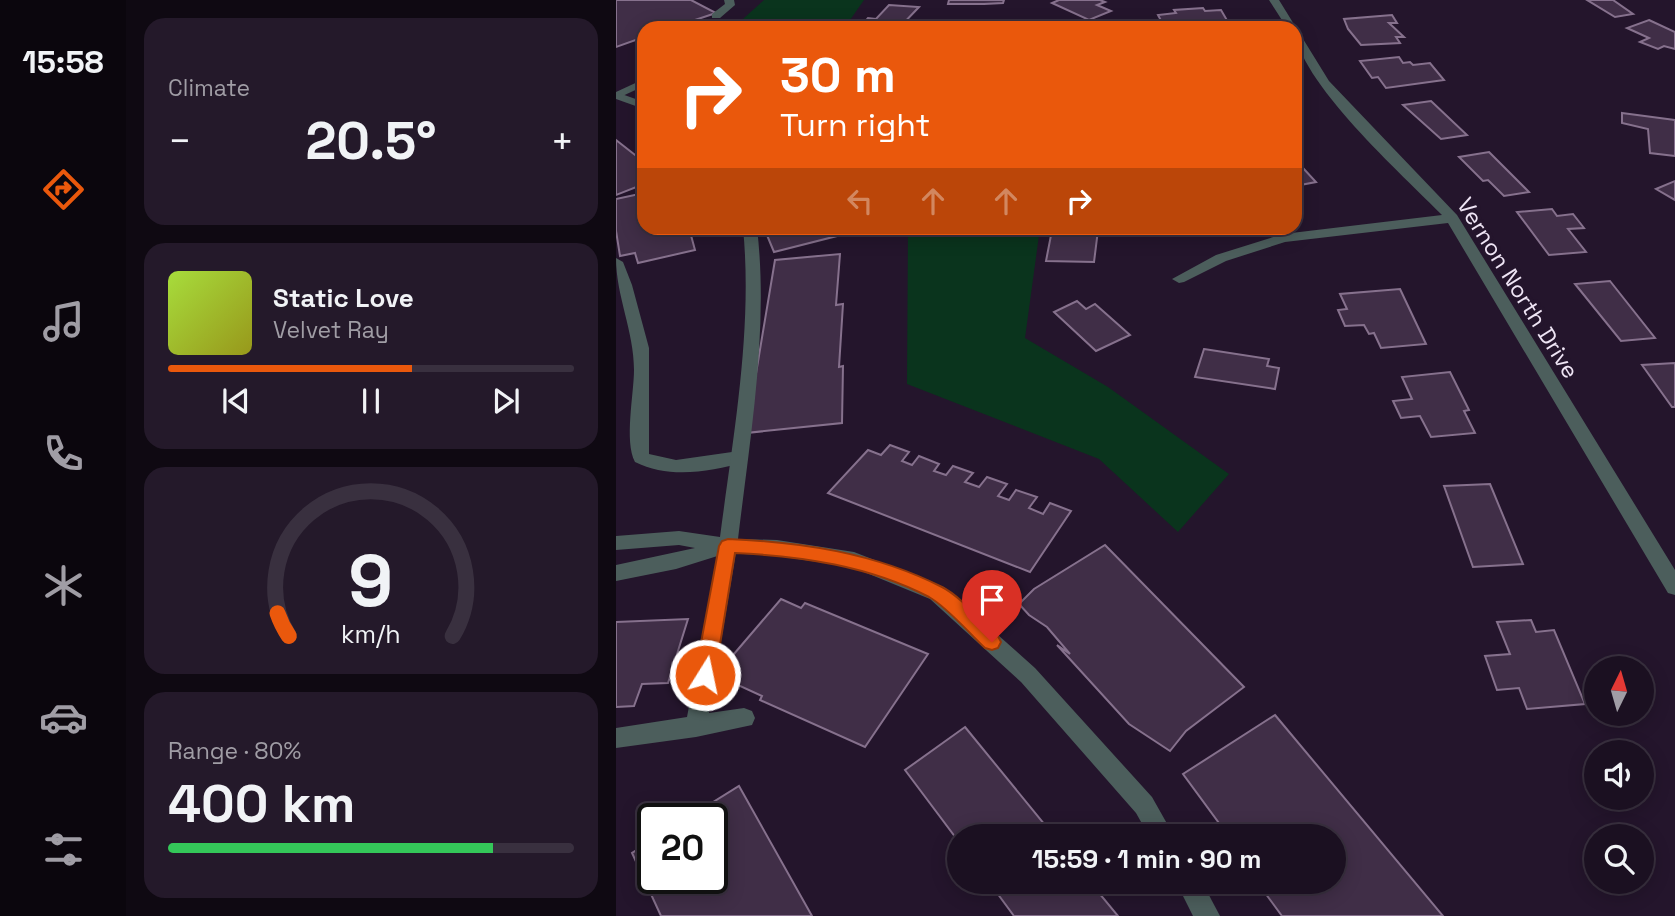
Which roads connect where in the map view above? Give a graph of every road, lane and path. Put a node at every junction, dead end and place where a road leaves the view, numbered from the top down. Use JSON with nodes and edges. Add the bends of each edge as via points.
{"nodes":[{"id":1,"x":729,"y":0,"type":"edge"},
{"id":2,"x":1274,"y":0,"type":"edge"},
{"id":3,"x":716,"y":16,"type":"dead end"},
{"id":4,"x":1288,"y":21,"type":"edge"},
{"id":5,"x":1302,"y":53,"type":"edge"},
{"id":6,"x":637,"y":85,"type":"edge"},
{"id":7,"x":616,"y":95,"type":"edge"},
{"id":8,"x":637,"y":103,"type":"edge"},
{"id":9,"x":1452,"y":218,"type":"junction"},
{"id":10,"x":751,"y":235,"type":"edge"},
{"id":11,"x":616,"y":262,"type":"edge"},
{"id":12,"x":1179,"y":279,"type":"dead end"},
{"id":13,"x":739,"y":457,"type":"junction"},
{"id":14,"x":616,"y":543,"type":"edge"},
{"id":15,"x":728,"y":546,"type":"junction"},
{"id":16,"x":616,"y":573,"type":"edge"},
{"id":17,"x":1675,"y":587,"type":"edge"},
{"id":18,"x":744,"y":718,"type":"dead end"},
{"id":19,"x":696,"y":727,"type":"junction"},
{"id":20,"x":616,"y":738,"type":"edge"},
{"id":21,"x":1155,"y":824,"type":"edge"},
{"id":22,"x":1195,"y":894,"type":"edge"},
{"id":23,"x":1207,"y":916,"type":"edge"}],
"edges":[{"from":1,"to":3,"type":"street","via":[[730,5]]},
{"from":2,"to":4,"type":"street"},
{"from":5,"to":9,"type":"street","name":"Vernon North Drive","via":[[1379,144]]},
{"from":6,"to":7,"type":"street"},
{"from":7,"to":8,"type":"street"},
{"from":9,"to":12,"type":"street","via":[[1283,238],[1221,258]]},
{"from":9,"to":17,"type":"street","name":"Vernon North Drive"},
{"from":10,"to":13,"type":"street","via":[[755,274]]},
{"from":11,"to":13,"type":"street","via":[[628,292],[642,360],[641,457],[653,465],[673,467]]},
{"from":13,"to":15,"type":"street"},
{"from":14,"to":15,"type":"street","via":[[679,538]]},
{"from":15,"to":16,"type":"street"},
{"from":15,"to":19,"type":"street"},
{"from":15,"to":21,"type":"street","via":[[854,560],[937,593],[1028,675],[1144,805]]},
{"from":18,"to":19,"type":"street"},
{"from":19,"to":20,"type":"street"},
{"from":22,"to":23,"type":"street"}]}
